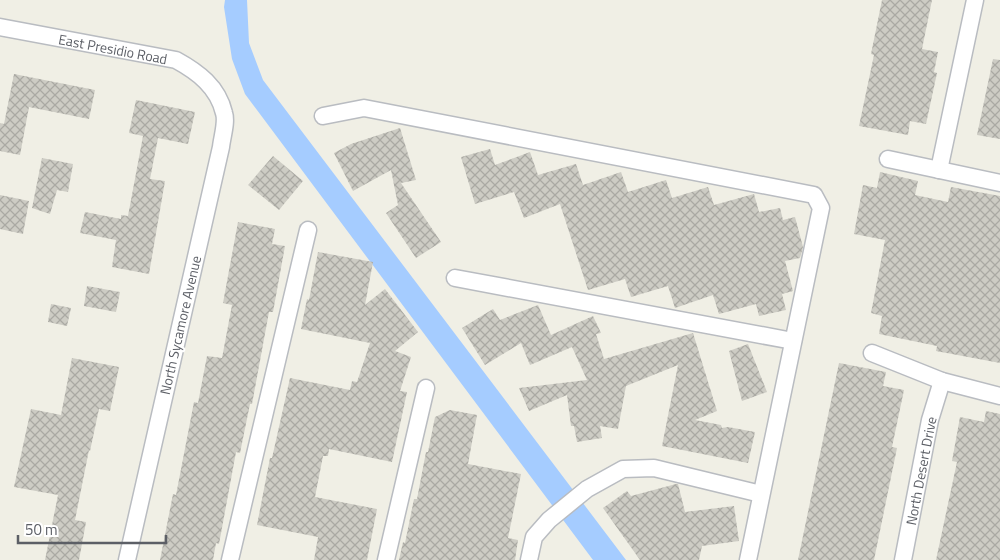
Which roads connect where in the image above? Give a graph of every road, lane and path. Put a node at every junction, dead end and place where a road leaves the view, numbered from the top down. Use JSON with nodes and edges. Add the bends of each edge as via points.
{"nodes":[{"id":1,"x":975,"y":0,"type":"edge"},
{"id":2,"x":0,"y":27,"type":"edge"},
{"id":3,"x":215,"y":90,"type":"joint"},
{"id":4,"x":323,"y":116,"type":"dead end"},
{"id":5,"x":888,"y":159,"type":"dead end"},
{"id":6,"x":939,"y":170,"type":"junction"},
{"id":7,"x":1000,"y":182,"type":"edge"},
{"id":8,"x":308,"y":230,"type":"dead end"},
{"id":9,"x":455,"y":278,"type":"dead end"},
{"id":10,"x":793,"y":341,"type":"junction"},
{"id":11,"x":872,"y":354,"type":"dead end"},
{"id":12,"x":942,"y":381,"type":"junction"},
{"id":13,"x":426,"y":388,"type":"dead end"},
{"id":14,"x":1000,"y":396,"type":"edge"},
{"id":15,"x":761,"y":494,"type":"junction"},
{"id":16,"x":127,"y":560,"type":"edge"},
{"id":17,"x":230,"y":560,"type":"edge"},
{"id":18,"x":386,"y":560,"type":"edge"},
{"id":19,"x":529,"y":560,"type":"edge"},
{"id":20,"x":748,"y":560,"type":"edge"},
{"id":21,"x":903,"y":560,"type":"edge"}],
"edges":[{"from":1,"to":6,"type":"street"},
{"from":2,"to":3,"type":"street","name":"East Presidio Road","via":[[176,60],[198,72]]},
{"from":3,"to":16,"type":"street","name":"North Sycamore Avenue","via":[[225,114],[221,147]]},
{"from":4,"to":10,"type":"street","via":[[364,108],[814,196],[821,208]]},
{"from":5,"to":6,"type":"street"},
{"from":6,"to":7,"type":"street"},
{"from":8,"to":17,"type":"street"},
{"from":9,"to":10,"type":"street"},
{"from":10,"to":15,"type":"street"},
{"from":11,"to":12,"type":"street"},
{"from":12,"to":14,"type":"street"},
{"from":12,"to":21,"type":"street","name":"North Desert Drive","via":[[930,420]]},
{"from":13,"to":18,"type":"street"},
{"from":15,"to":19,"type":"street","via":[[654,468],[623,469],[587,489],[549,520],[534,537]]},
{"from":15,"to":20,"type":"street"}]}
